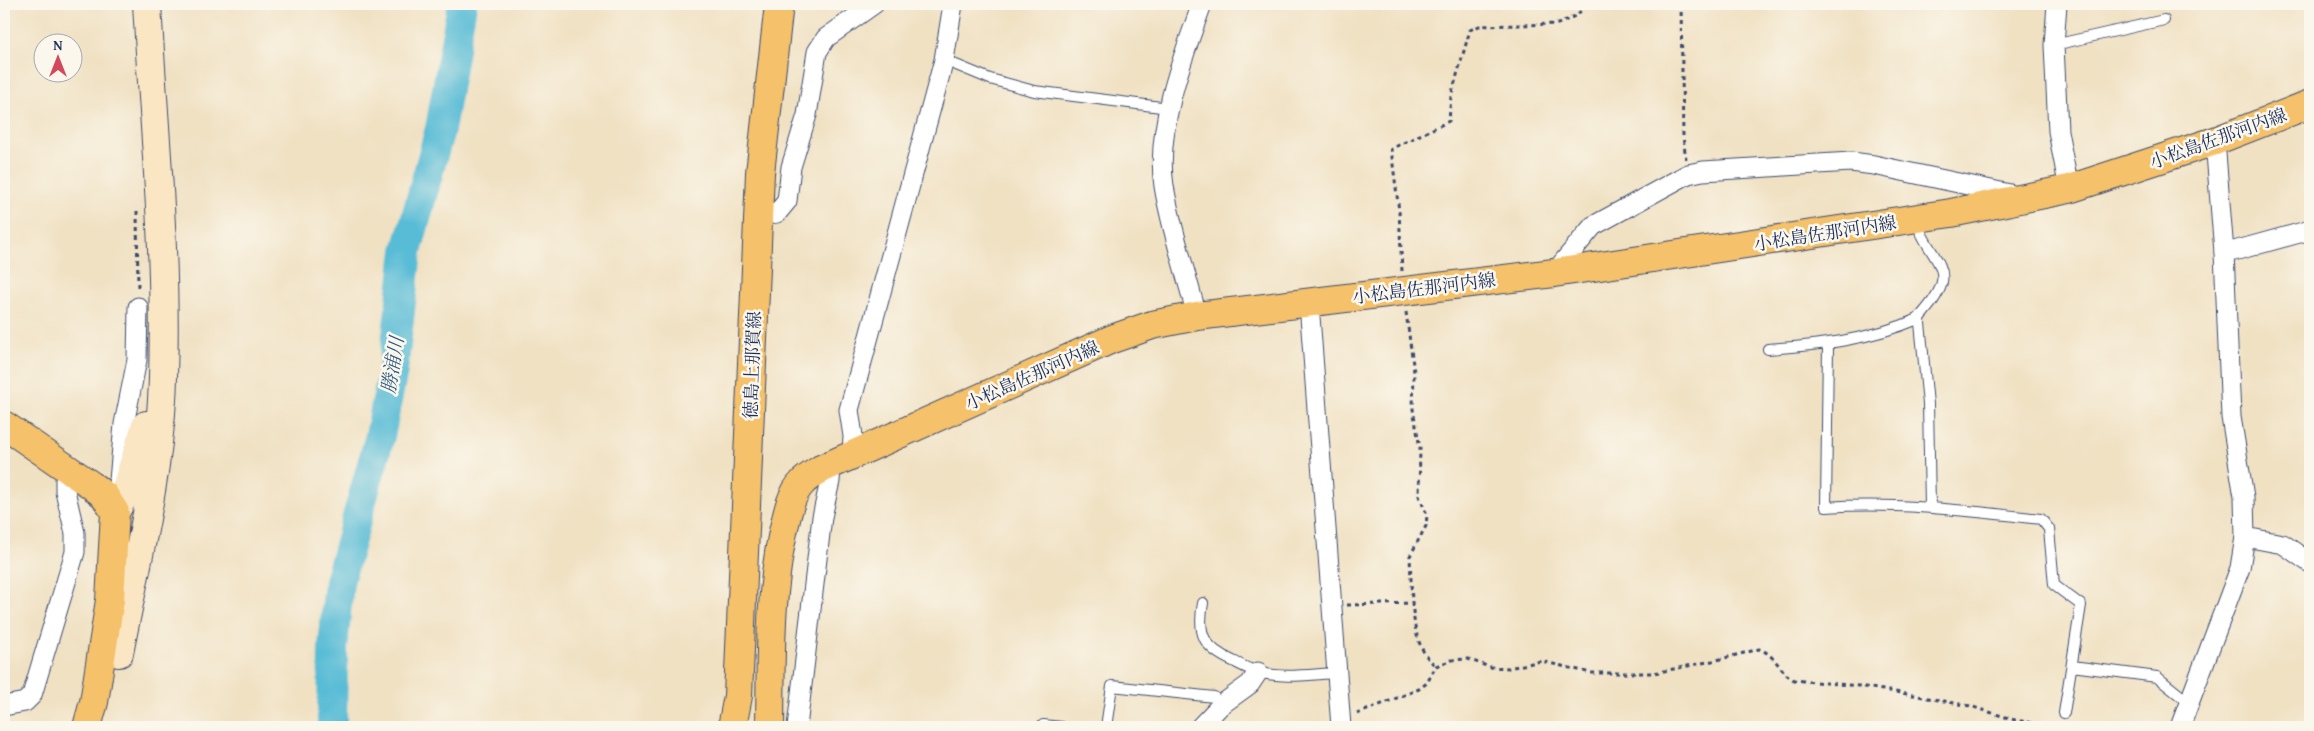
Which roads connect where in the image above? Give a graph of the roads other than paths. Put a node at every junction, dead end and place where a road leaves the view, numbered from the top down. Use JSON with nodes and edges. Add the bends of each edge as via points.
{"nodes":[{"id":1,"x":147,"y":4,"type":"edge"},
{"id":2,"x":779,"y":4,"type":"edge"},
{"id":3,"x":874,"y":4,"type":"edge"},
{"id":4,"x":952,"y":4,"type":"edge"},
{"id":5,"x":1202,"y":4,"type":"edge"},
{"id":6,"x":2057,"y":4,"type":"edge"},
{"id":7,"x":2164,"y":20,"type":"dead end"},
{"id":8,"x":2054,"y":45,"type":"junction"},
{"id":9,"x":944,"y":60,"type":"junction"},
{"id":10,"x":2310,"y":104,"type":"edge"},
{"id":11,"x":1169,"y":108,"type":"junction"},
{"id":12,"x":2215,"y":141,"type":"junction"},
{"id":13,"x":2069,"y":189,"type":"junction"},
{"id":14,"x":2020,"y":200,"type":"junction"},
{"id":15,"x":758,"y":216,"type":"junction"},
{"id":16,"x":1916,"y":219,"type":"junction"},
{"id":17,"x":2310,"y":230,"type":"edge"},
{"id":18,"x":2224,"y":252,"type":"junction"},
{"id":19,"x":1554,"y":273,"type":"junction"},
{"id":20,"x":1309,"y":303,"type":"junction"},
{"id":21,"x":138,"y":306,"type":"road end"},
{"id":22,"x":1197,"y":316,"type":"junction"},
{"id":23,"x":1918,"y":319,"type":"junction"},
{"id":24,"x":163,"y":320,"type":"junction"},
{"id":25,"x":1828,"y":345,"type":"junction"},
{"id":26,"x":1768,"y":349,"type":"dead end"},
{"id":27,"x":4,"y":425,"type":"edge"},
{"id":28,"x":842,"y":460,"type":"junction"},
{"id":29,"x":71,"y":470,"type":"junction"},
{"id":30,"x":1930,"y":506,"type":"junction"},
{"id":31,"x":116,"y":512,"type":"junction"},
{"id":32,"x":2245,"y":537,"type":"junction"},
{"id":33,"x":2310,"y":563,"type":"edge"},
{"id":34,"x":110,"y":600,"type":"junction"},
{"id":35,"x":1203,"y":603,"type":"dead end"},
{"id":36,"x":119,"y":653,"type":"junction"},
{"id":37,"x":2072,"y":666,"type":"junction"},
{"id":38,"x":1258,"y":672,"type":"junction"},
{"id":39,"x":1336,"y":673,"type":"junction"},
{"id":40,"x":2191,"y":701,"type":"junction"},
{"id":41,"x":1221,"y":704,"type":"junction"},
{"id":42,"x":4,"y":706,"type":"edge"},
{"id":43,"x":2064,"y":713,"type":"dead end"},
{"id":44,"x":1347,"y":724,"type":"edge"},
{"id":45,"x":87,"y":727,"type":"edge"},
{"id":46,"x":101,"y":727,"type":"edge"},
{"id":47,"x":732,"y":727,"type":"edge"},
{"id":48,"x":770,"y":727,"type":"edge"},
{"id":49,"x":797,"y":727,"type":"edge"},
{"id":50,"x":1044,"y":727,"type":"edge"},
{"id":51,"x":1062,"y":727,"type":"edge"},
{"id":52,"x":1106,"y":727,"type":"edge"},
{"id":53,"x":1200,"y":727,"type":"edge"},
{"id":54,"x":2180,"y":727,"type":"edge"}],
"edges":[{"from":1,"to":24,"type":"street"},
{"from":2,"to":15,"type":"main road","name":"徳島上那賀線"},
{"from":3,"to":15,"type":"street","via":[[826,38],[817,52],[807,115],[791,167],[787,200],[777,213]]},
{"from":4,"to":9,"type":"street"},
{"from":5,"to":11,"type":"street"},
{"from":6,"to":8,"type":"street"},
{"from":7,"to":8,"type":"lane"},
{"from":8,"to":13,"type":"street","via":[[2058,131]]},
{"from":9,"to":11,"type":"lane","via":[[990,79],[1034,91]]},
{"from":9,"to":28,"type":"street","via":[[857,373],[849,410],[853,436]]},
{"from":10,"to":12,"type":"main road","name":"小松島佐那河内線"},
{"from":11,"to":22,"type":"street","via":[[1164,185]]},
{"from":12,"to":13,"type":"main road","name":"小松島佐那河内線"},
{"from":12,"to":18,"type":"street"},
{"from":13,"to":14,"type":"main road","name":"小松島佐那河内線"},
{"from":14,"to":16,"type":"main road","name":"小松島佐那河内線"},
{"from":14,"to":19,"type":"street","via":[[2010,194],[1850,162],[1703,171],[1688,174],[1593,226]]},
{"from":15,"to":47,"type":"main road","name":"徳島上那賀線","via":[[738,696]]},
{"from":16,"to":19,"type":"main road","name":"小松島佐那河内線"},
{"from":16,"to":23,"type":"lane","via":[[1943,270],[1942,285],[1934,301]]},
{"from":17,"to":18,"type":"street"},
{"from":18,"to":32,"type":"street","via":[[2231,417],[2244,497]]},
{"from":19,"to":20,"type":"main road","name":"小松島佐那河内線"},
{"from":20,"to":22,"type":"main road","name":"小松島佐那河内線"},
{"from":20,"to":39,"type":"street"},
{"from":21,"to":31,"type":"street","via":[[137,360],[124,424]]},
{"from":22,"to":28,"type":"main road","name":"小松島佐那河内線","via":[[1152,325],[1112,339]]},
{"from":23,"to":25,"type":"lane","via":[[1866,338]]},
{"from":23,"to":30,"type":"lane","via":[[1928,404]]},
{"from":24,"to":31,"type":"street","via":[[145,427]]},
{"from":24,"to":36,"type":"street","via":[[163,378],[154,463]]},
{"from":25,"to":26,"type":"lane"},
{"from":25,"to":30,"type":"lane","via":[[1826,507]]},
{"from":27,"to":29,"type":"main road"},
{"from":28,"to":48,"type":"main road","name":"小松島佐那河内線","via":[[802,483],[787,514],[771,608]]},
{"from":28,"to":49,"type":"street","via":[[830,481],[822,517]]},
{"from":29,"to":31,"type":"main road","via":[[104,495]]},
{"from":29,"to":42,"type":"street","via":[[65,480],[65,491],[76,533],[74,552],[32,696],[25,702]]},
{"from":30,"to":37,"type":"lane","via":[[2041,519],[2049,529],[2054,584],[2081,605]]},
{"from":31,"to":34,"type":"main road"},
{"from":32,"to":33,"type":"street","via":[[2283,544]]},
{"from":32,"to":40,"type":"street","via":[[2240,568]]},
{"from":34,"to":36,"type":"main road"},
{"from":34,"to":45,"type":"main road"},
{"from":35,"to":38,"type":"lane","via":[[1202,629],[1210,648]]},
{"from":36,"to":46,"type":"main road"},
{"from":37,"to":40,"type":"lane","via":[[2157,677]]},
{"from":37,"to":43,"type":"lane"},
{"from":38,"to":39,"type":"lane"},
{"from":38,"to":41,"type":"street","via":[[1250,684]]},
{"from":39,"to":44,"type":"street"},
{"from":40,"to":54,"type":"street"},
{"from":41,"to":52,"type":"lane","via":[[1214,697],[1112,686]]},
{"from":41,"to":53,"type":"street"},
{"from":50,"to":51,"type":"lane"}]}
